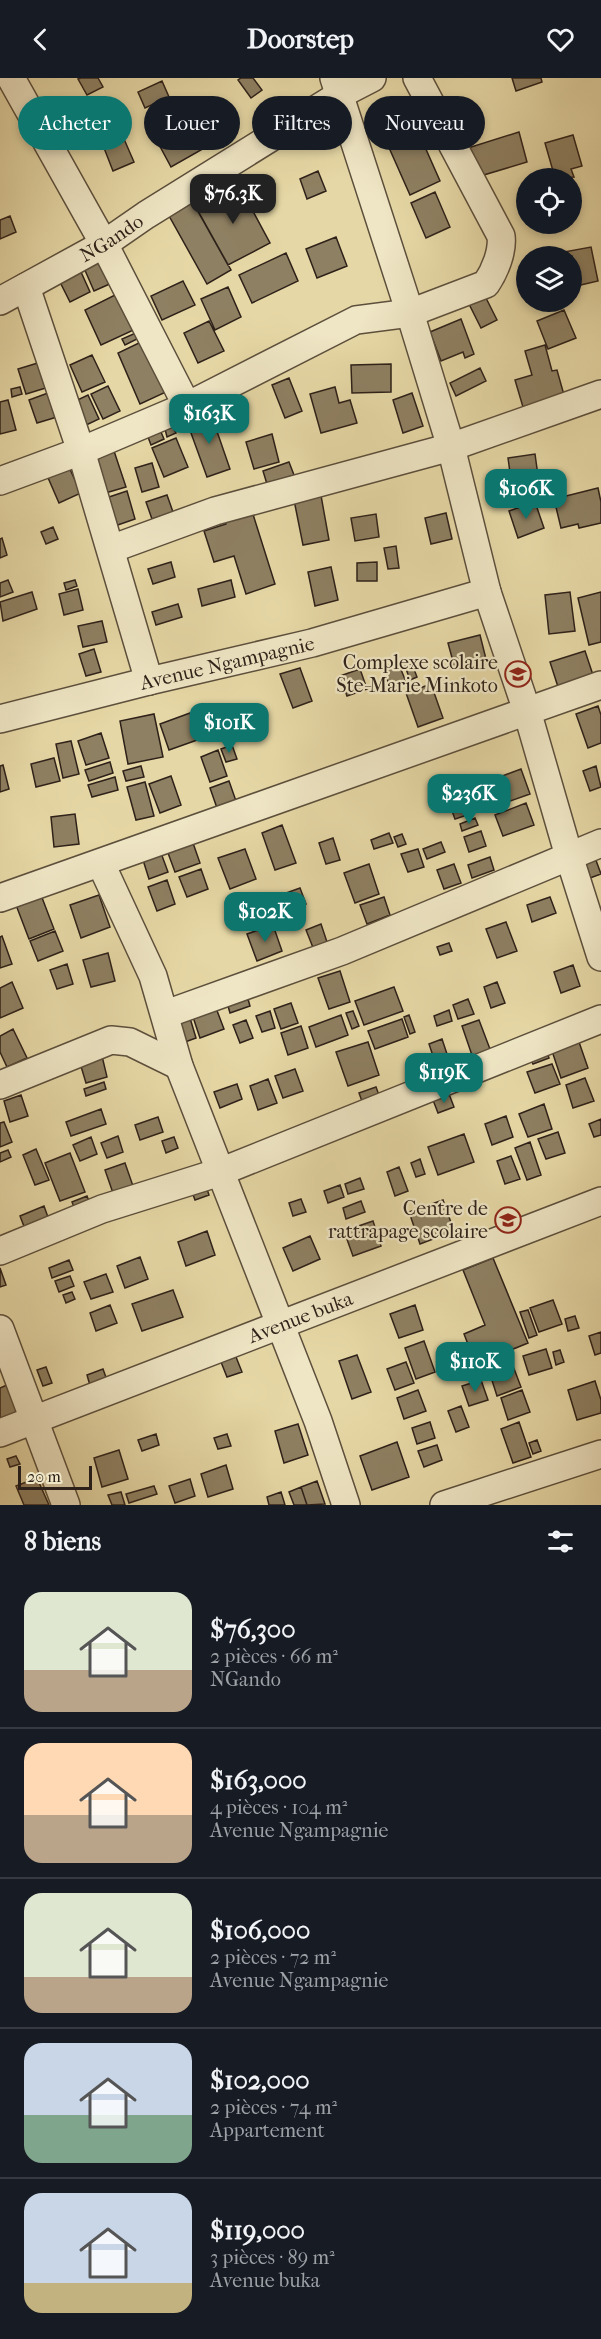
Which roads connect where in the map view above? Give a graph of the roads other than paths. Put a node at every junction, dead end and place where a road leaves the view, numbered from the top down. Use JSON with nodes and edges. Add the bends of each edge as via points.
{"nodes":[{"id":1,"x":372,"y":78,"type":"edge"},
{"id":2,"x":417,"y":78,"type":"edge"},
{"id":3,"x":11,"y":81,"type":"edge"},
{"id":4,"x":338,"y":86,"type":"edge"},
{"id":5,"x":104,"y":244,"type":"junction"},
{"id":6,"x":26,"y":287,"type":"junction"},
{"id":7,"x":0,"y":301,"type":"edge"},
{"id":8,"x":410,"y":313,"type":"junction"},
{"id":9,"x":601,"y":394,"type":"edge"},
{"id":10,"x":187,"y":406,"type":"junction"},
{"id":11,"x":451,"y":447,"type":"junction"},
{"id":12,"x":81,"y":452,"type":"junction"},
{"id":13,"x":0,"y":481,"type":"edge"},
{"id":14,"x":111,"y":549,"type":"junction"},
{"id":15,"x":487,"y":592,"type":"junction"},
{"id":16,"x":148,"y":681,"type":"junction"},
{"id":17,"x":601,"y":685,"type":"edge"},
{"id":18,"x":527,"y":711,"type":"junction"},
{"id":19,"x":0,"y":719,"type":"edge"},
{"id":20,"x":601,"y":843,"type":"edge"},
{"id":21,"x":569,"y":856,"type":"junction"},
{"id":22,"x":101,"y":864,"type":"junction"},
{"id":23,"x":0,"y":898,"type":"edge"},
{"id":24,"x":601,"y":957,"type":"edge"},
{"id":25,"x":166,"y":1014,"type":"junction"},
{"id":26,"x":601,"y":1020,"type":"edge"},
{"id":27,"x":179,"y":1066,"type":"junction"},
{"id":28,"x":0,"y":1085,"type":"edge"},
{"id":29,"x":220,"y":1173,"type":"junction"},
{"id":30,"x":601,"y":1201,"type":"edge"},
{"id":31,"x":0,"y":1251,"type":"edge"},
{"id":32,"x":279,"y":1325,"type":"junction"},
{"id":33,"x":0,"y":1329,"type":"edge"},
{"id":34,"x":34,"y":1420,"type":"junction"},
{"id":35,"x":0,"y":1433,"type":"edge"},
{"id":36,"x":601,"y":1454,"type":"edge"},
{"id":37,"x":66,"y":1505,"type":"edge"},
{"id":38,"x":346,"y":1505,"type":"edge"},
{"id":39,"x":444,"y":1505,"type":"edge"}],
"edges":[{"from":1,"to":4,"type":"street","name":"NGando"},
{"from":2,"to":8,"type":"street","via":[[502,243],[486,284]]},
{"from":3,"to":5,"type":"street"},
{"from":4,"to":5,"type":"street","name":"NGando"},
{"from":4,"to":8,"type":"street"},
{"from":5,"to":6,"type":"street","name":"NGando"},
{"from":5,"to":10,"type":"street"},
{"from":6,"to":7,"type":"street","name":"NGando"},
{"from":6,"to":12,"type":"street"},
{"from":8,"to":10,"type":"street","via":[[356,320]]},
{"from":8,"to":11,"type":"street"},
{"from":9,"to":11,"type":"street"},
{"from":10,"to":12,"type":"street"},
{"from":11,"to":14,"type":"street","via":[[215,511]]},
{"from":11,"to":15,"type":"street"},
{"from":12,"to":13,"type":"street"},
{"from":12,"to":14,"type":"street"},
{"from":14,"to":16,"type":"street"},
{"from":15,"to":16,"type":"street","name":"Avenue Ngampagnie","via":[[312,644]]},
{"from":15,"to":18,"type":"street"},
{"from":16,"to":19,"type":"street","name":"Avenue Ngampagnie"},
{"from":17,"to":18,"type":"street"},
{"from":18,"to":21,"type":"street"},
{"from":18,"to":22,"type":"street"},
{"from":20,"to":21,"type":"street"},
{"from":21,"to":24,"type":"street"},
{"from":21,"to":25,"type":"street","via":[[342,951]]},
{"from":22,"to":23,"type":"street"},
{"from":22,"to":25,"type":"street","via":[[153,976]]},
{"from":25,"to":27,"type":"street"},
{"from":26,"to":29,"type":"street"},
{"from":27,"to":28,"type":"street","via":[[130,1042],[111,1040]]},
{"from":27,"to":29,"type":"street"},
{"from":29,"to":31,"type":"street","via":[[102,1209]]},
{"from":29,"to":32,"type":"street"},
{"from":30,"to":32,"type":"street","name":"Avenue buka"},
{"from":32,"to":34,"type":"street","name":"Avenue buka"},
{"from":32,"to":38,"type":"street","via":[[318,1421]]},
{"from":33,"to":34,"type":"street"},
{"from":34,"to":35,"type":"street","name":"Avenue buka"},
{"from":34,"to":37,"type":"street"},
{"from":36,"to":39,"type":"street"}]}
